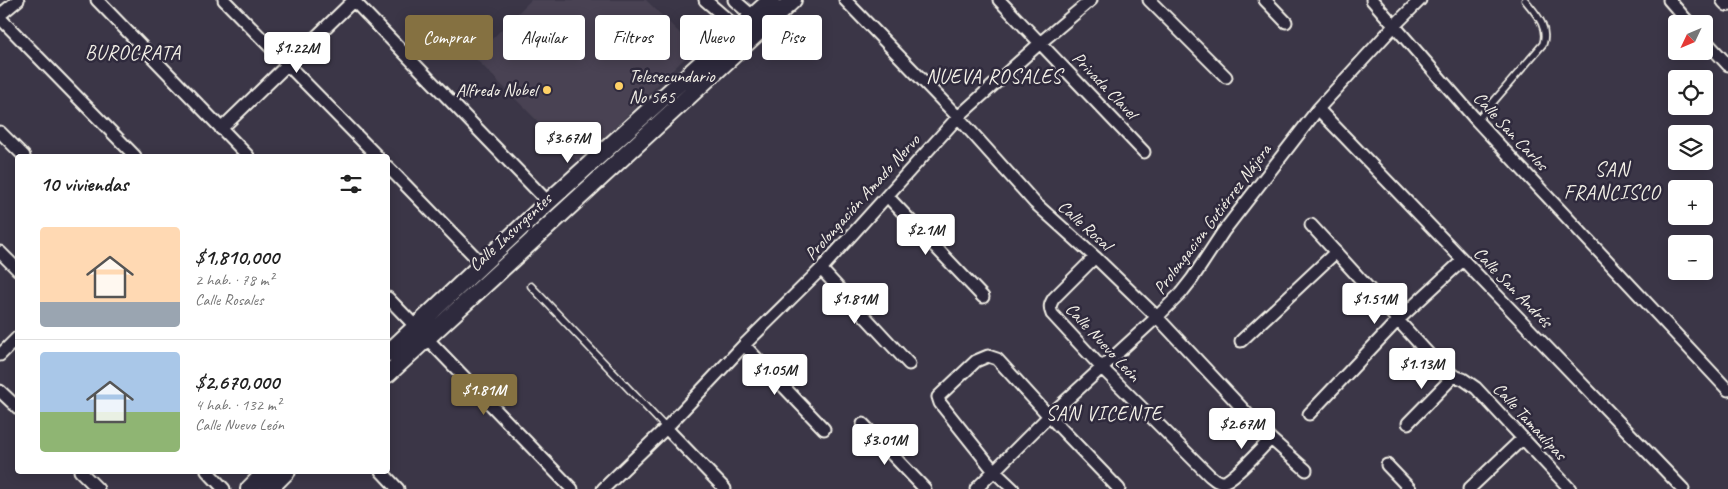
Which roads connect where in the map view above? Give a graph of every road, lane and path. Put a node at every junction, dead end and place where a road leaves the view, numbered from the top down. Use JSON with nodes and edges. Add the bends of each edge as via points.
{"nodes":[{"id":1,"x":18,"y":0,"type":"edge"},
{"id":2,"x":97,"y":0,"type":"edge"},
{"id":3,"x":224,"y":0,"type":"edge"},
{"id":4,"x":353,"y":0,"type":"edge"},
{"id":5,"x":705,"y":0,"type":"edge"},
{"id":6,"x":734,"y":0,"type":"edge"},
{"id":7,"x":771,"y":0,"type":"edge"},
{"id":8,"x":793,"y":0,"type":"edge"},
{"id":9,"x":845,"y":0,"type":"edge"},
{"id":10,"x":999,"y":0,"type":"edge"},
{"id":11,"x":1091,"y":0,"type":"edge"},
{"id":12,"x":1149,"y":0,"type":"edge"},
{"id":13,"x":1265,"y":0,"type":"edge"},
{"id":14,"x":1372,"y":0,"type":"edge"},
{"id":15,"x":1420,"y":0,"type":"edge"},
{"id":16,"x":1525,"y":0,"type":"edge"},
{"id":17,"x":1669,"y":0,"type":"edge"},
{"id":18,"x":1725,"y":0,"type":"edge"},
{"id":19,"x":1728,"y":3,"type":"edge"},
{"id":20,"x":722,"y":15,"type":"edge"},
{"id":21,"x":1682,"y":15,"type":"edge"},
{"id":22,"x":0,"y":17,"type":"edge"},
{"id":23,"x":758,"y":21,"type":"junction"},
{"id":24,"x":1286,"y":22,"type":"dead end"},
{"id":25,"x":1394,"y":26,"type":"junction"},
{"id":26,"x":752,"y":27,"type":"edge"},
{"id":27,"x":1040,"y":43,"type":"junction"},
{"id":28,"x":1713,"y":48,"type":"edge"},
{"id":29,"x":714,"y":60,"type":"edge"},
{"id":30,"x":716,"y":60,"type":"edge"},
{"id":31,"x":287,"y":65,"type":"junction"},
{"id":32,"x":1728,"y":65,"type":"edge"},
{"id":33,"x":1226,"y":77,"type":"dead end"},
{"id":34,"x":1318,"y":109,"type":"junction"},
{"id":35,"x":958,"y":117,"type":"junction"},
{"id":36,"x":1477,"y":121,"type":"junction"},
{"id":37,"x":221,"y":129,"type":"junction"},
{"id":38,"x":0,"y":132,"type":"edge"},
{"id":39,"x":1144,"y":152,"type":"dead end"},
{"id":40,"x":22,"y":154,"type":"edge"},
{"id":41,"x":133,"y":154,"type":"edge"},
{"id":42,"x":246,"y":154,"type":"edge"},
{"id":43,"x":374,"y":154,"type":"edge"},
{"id":44,"x":390,"y":169,"type":"edge"},
{"id":45,"x":888,"y":197,"type":"junction"},
{"id":46,"x":548,"y":202,"type":"junction"},
{"id":47,"x":1311,"y":225,"type":"dead end"},
{"id":48,"x":0,"y":252,"type":"edge"},
{"id":49,"x":1336,"y":252,"type":"junction"},
{"id":50,"x":1095,"y":257,"type":"junction"},
{"id":51,"x":1463,"y":260,"type":"junction"},
{"id":52,"x":483,"y":265,"type":"junction"},
{"id":53,"x":15,"y":267,"type":"edge"},
{"id":54,"x":821,"y":269,"type":"junction"},
{"id":55,"x":531,"y":286,"type":"dead end"},
{"id":56,"x":984,"y":297,"type":"dead end"},
{"id":57,"x":390,"y":300,"type":"edge"},
{"id":58,"x":1157,"y":317,"type":"junction"},
{"id":59,"x":1398,"y":320,"type":"junction"},
{"id":60,"x":420,"y":331,"type":"junction"},
{"id":61,"x":15,"y":340,"type":"edge"},
{"id":62,"x":1241,"y":341,"type":"dead end"},
{"id":63,"x":744,"y":345,"type":"junction"},
{"id":64,"x":390,"y":352,"type":"edge"},
{"id":65,"x":0,"y":355,"type":"edge"},
{"id":66,"x":909,"y":364,"type":"dead end"},
{"id":67,"x":1101,"y":367,"type":"junction"},
{"id":68,"x":390,"y":371,"type":"edge"},
{"id":69,"x":1454,"y":376,"type":"junction"},
{"id":70,"x":1728,"y":390,"type":"edge"},
{"id":71,"x":0,"y":391,"type":"edge"},
{"id":72,"x":15,"y":405,"type":"edge"},
{"id":73,"x":1309,"y":414,"type":"dead end"},
{"id":74,"x":1049,"y":416,"type":"junction"},
{"id":75,"x":1408,"y":423,"type":"dead end"},
{"id":76,"x":863,"y":424,"type":"dead end"},
{"id":77,"x":666,"y":428,"type":"junction"},
{"id":78,"x":824,"y":429,"type":"dead end"},
{"id":79,"x":1271,"y":439,"type":"junction"},
{"id":80,"x":1522,"y":439,"type":"junction"},
{"id":81,"x":1387,"y":465,"type":"dead end"},
{"id":82,"x":1306,"y":470,"type":"dead end"},
{"id":83,"x":994,"y":471,"type":"junction"},
{"id":84,"x":83,"y":474,"type":"edge"},
{"id":85,"x":210,"y":474,"type":"edge"},
{"id":86,"x":264,"y":474,"type":"edge"},
{"id":87,"x":284,"y":474,"type":"edge"},
{"id":88,"x":384,"y":474,"type":"edge"},
{"id":89,"x":98,"y":489,"type":"edge"},
{"id":90,"x":224,"y":489,"type":"edge"},
{"id":91,"x":249,"y":489,"type":"edge"},
{"id":92,"x":269,"y":489,"type":"edge"},
{"id":93,"x":398,"y":489,"type":"edge"},
{"id":94,"x":572,"y":489,"type":"edge"},
{"id":95,"x":603,"y":489,"type":"edge"},
{"id":96,"x":725,"y":489,"type":"edge"},
{"id":97,"x":925,"y":489,"type":"edge"},
{"id":98,"x":976,"y":489,"type":"edge"},
{"id":99,"x":1013,"y":489,"type":"edge"},
{"id":100,"x":1119,"y":489,"type":"edge"},
{"id":101,"x":1410,"y":489,"type":"edge"},
{"id":102,"x":1469,"y":489,"type":"edge"},
{"id":103,"x":1570,"y":489,"type":"edge"},
{"id":104,"x":1683,"y":489,"type":"edge"}],
"edges":[{"from":1,"to":22,"type":"street"},
{"from":2,"to":37,"type":"street"},
{"from":3,"to":31,"type":"street"},
{"from":4,"to":31,"type":"street"},
{"from":4,"to":46,"type":"street"},
{"from":5,"to":20,"type":"street"},
{"from":6,"to":23,"type":"street"},
{"from":7,"to":23,"type":"main road","name":"Calle Insurgentes"},
{"from":8,"to":23,"type":"main road","name":"Calle Insurgentes"},
{"from":9,"to":35,"type":"street","name":"Calle Rosal"},
{"from":10,"to":27,"type":"street","name":"Privada Clavel"},
{"from":11,"to":27,"type":"street","name":"Prolongación Amado Nervo"},
{"from":12,"to":33,"type":"street"},
{"from":13,"to":24,"type":"street"},
{"from":14,"to":25,"type":"street","name":"Calle San Carlos"},
{"from":15,"to":25,"type":"street","name":"Prolongacion Gutiérrez Nájera"},
{"from":16,"to":36,"type":"lane","via":[[1543,24],[1543,44]]},
{"from":17,"to":21,"type":"street"},
{"from":18,"to":19,"type":"main road"},
{"from":22,"to":41,"type":"street"},
{"from":23,"to":26,"type":"main road","name":"Calle Insurgentes"},
{"from":25,"to":34,"type":"street","name":"Prolongacion Gutiérrez Nájera"},
{"from":25,"to":36,"type":"street","name":"Calle San Carlos"},
{"from":27,"to":35,"type":"street","name":"Prolongación Amado Nervo"},
{"from":27,"to":39,"type":"street","name":"Privada Clavel"},
{"from":28,"to":32,"type":"street"},
{"from":29,"to":46,"type":"main road","name":"Calle Insurgentes"},
{"from":30,"to":60,"type":"main road","name":"Calle Insurgentes"},
{"from":31,"to":37,"type":"street"},
{"from":31,"to":43,"type":"street"},
{"from":34,"to":51,"type":"street","name":"Calle San Andrés"},
{"from":34,"to":58,"type":"street","name":"Prolongacion Gutiérrez Nájera","via":[[1223,232],[1192,278]]},
{"from":35,"to":45,"type":"street","name":"Prolongación Amado Nervo"},
{"from":35,"to":50,"type":"street","name":"Calle Rosal","via":[[1035,203]]},
{"from":36,"to":70,"type":"street","name":"Calle San Carlos"},
{"from":37,"to":42,"type":"street"},
{"from":38,"to":40,"type":"street"},
{"from":44,"to":52,"type":"street"},
{"from":45,"to":54,"type":"street","name":"Prolongación Amado Nervo"},
{"from":45,"to":56,"type":"street"},
{"from":46,"to":52,"type":"main road","name":"Calle Insurgentes"},
{"from":47,"to":49,"type":"street","name":"Calle Tamaulipas"},
{"from":48,"to":53,"type":"street"},
{"from":49,"to":59,"type":"street","name":"Calle Tamaulipas"},
{"from":49,"to":62,"type":"street"},
{"from":50,"to":58,"type":"street","name":"Calle Rosal"},
{"from":50,"to":67,"type":"street","name":"Calle Nuevo León","via":[[1054,298],[1050,309]]},
{"from":51,"to":59,"type":"street"},
{"from":51,"to":104,"type":"street","name":"Calle San Andrés"},
{"from":52,"to":60,"type":"main road","name":"Calle Insurgentes"},
{"from":54,"to":63,"type":"street","name":"Prolongación Amado Nervo"},
{"from":54,"to":66,"type":"street"},
{"from":55,"to":77,"type":"lane"},
{"from":57,"to":60,"type":"street"},
{"from":58,"to":67,"type":"street","name":"Prolongacion Gutiérrez Nájera"},
{"from":58,"to":79,"type":"street","name":"Calle Rosal"},
{"from":59,"to":69,"type":"street","name":"Calle Tamaulipas","via":[[1436,362]]},
{"from":59,"to":73,"type":"street"},
{"from":60,"to":64,"type":"main road","name":"Calle Insurgentes"},
{"from":60,"to":68,"type":"main road","name":"Calle Insurgentes"},
{"from":60,"to":94,"type":"street"},
{"from":61,"to":65,"type":"street"},
{"from":63,"to":77,"type":"street","name":"Prolongación Amado Nervo"},
{"from":63,"to":78,"type":"street"},
{"from":67,"to":74,"type":"street","name":"Prolongacion Gutiérrez Nájera"},
{"from":67,"to":79,"type":"street","name":"Calle Nuevo León","via":[[1218,482],[1232,478]]},
{"from":69,"to":75,"type":"street"},
{"from":69,"to":80,"type":"street","name":"Calle Tamaulipas","via":[[1476,388]]},
{"from":71,"to":72,"type":"street"},
{"from":74,"to":83,"type":"street","name":"Prolongacion Gutiérrez Nájera"},
{"from":74,"to":83,"type":"street","via":[[994,357],[976,361],[938,397]]},
{"from":74,"to":100,"type":"street"},
{"from":76,"to":97,"type":"street"},
{"from":77,"to":95,"type":"street","name":"Prolongación Amado Nervo"},
{"from":77,"to":96,"type":"street"},
{"from":79,"to":82,"type":"street","name":"Calle Rosal"},
{"from":80,"to":102,"type":"street"},
{"from":80,"to":103,"type":"street","name":"Calle Tamaulipas"},
{"from":81,"to":101,"type":"street"},
{"from":83,"to":98,"type":"street","name":"Prolongacion Gutiérrez Nájera"},
{"from":83,"to":99,"type":"street"},
{"from":84,"to":89,"type":"street"},
{"from":85,"to":90,"type":"street"},
{"from":86,"to":91,"type":"main road"},
{"from":87,"to":92,"type":"main road"},
{"from":88,"to":93,"type":"street"}]}
